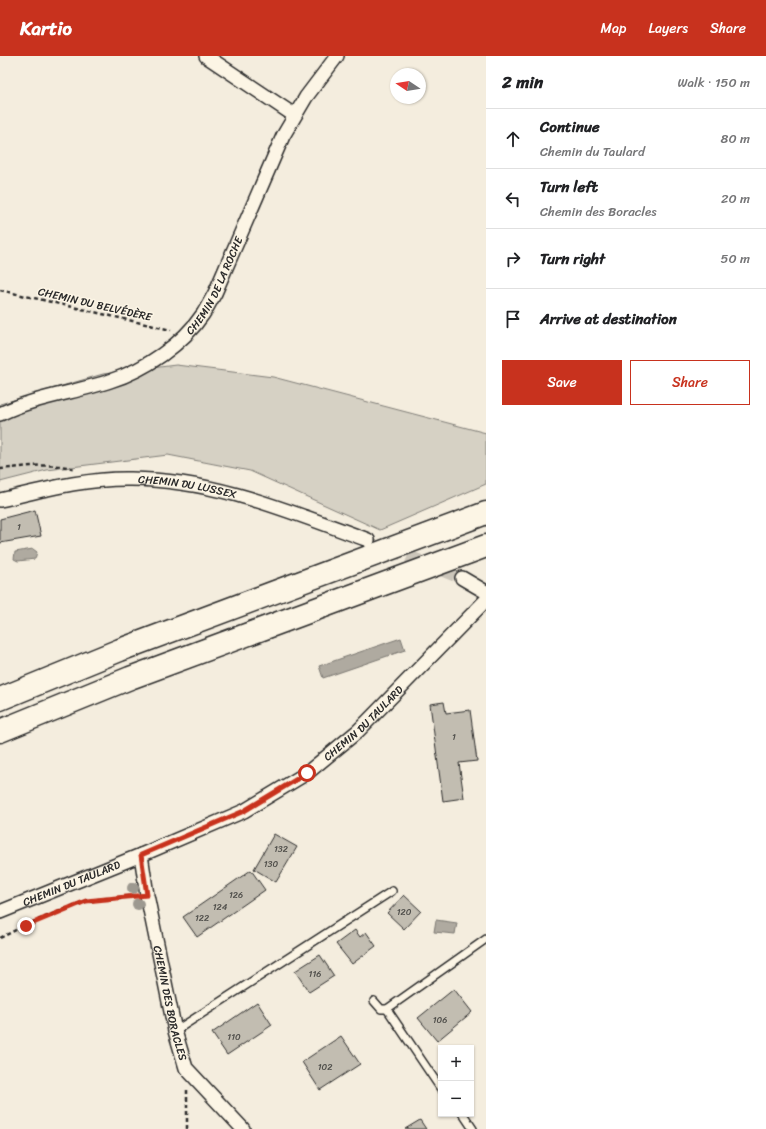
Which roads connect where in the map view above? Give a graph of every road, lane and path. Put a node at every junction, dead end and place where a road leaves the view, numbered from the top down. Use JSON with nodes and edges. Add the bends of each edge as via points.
{"nodes":[{"id":1,"x":206,"y":56,"type":"edge"},
{"id":2,"x":337,"y":56,"type":"edge"},
{"id":3,"x":294,"y":115,"type":"junction"},
{"id":4,"x":0,"y":290,"type":"edge"},
{"id":5,"x":187,"y":334,"type":"junction"},
{"id":6,"x":0,"y":414,"type":"edge"},
{"id":7,"x":0,"y":469,"type":"edge"},
{"id":8,"x":76,"y":469,"type":"dead end"},
{"id":9,"x":0,"y":500,"type":"edge"},
{"id":10,"x":486,"y":513,"type":"edge"},
{"id":11,"x":368,"y":540,"type":"dead end"},
{"id":12,"x":486,"y":546,"type":"edge"},
{"id":13,"x":462,"y":578,"type":"tunnel mouth"},
{"id":14,"x":486,"y":592,"type":"edge"},
{"id":15,"x":486,"y":600,"type":"edge"},
{"id":16,"x":0,"y":698,"type":"edge"},
{"id":17,"x":0,"y":731,"type":"edge"},
{"id":18,"x":141,"y":855,"type":"junction"},
{"id":19,"x":392,"y":891,"type":"dead end"},
{"id":20,"x":147,"y":895,"type":"junction"},
{"id":21,"x":0,"y":912,"type":"edge"},
{"id":22,"x":0,"y":938,"type":"edge"},
{"id":23,"x":486,"y":939,"type":"edge"},
{"id":24,"x":374,"y":1001,"type":"dead end"},
{"id":25,"x":387,"y":1009,"type":"junction"},
{"id":26,"x":175,"y":1030,"type":"junction"},
{"id":27,"x":186,"y":1068,"type":"junction"},
{"id":28,"x":438,"y":1085,"type":"edge"},
{"id":29,"x":465,"y":1117,"type":"edge"},
{"id":30,"x":187,"y":1129,"type":"edge"},
{"id":31,"x":243,"y":1129,"type":"edge"},
{"id":32,"x":472,"y":1129,"type":"edge"}],
"edges":[{"from":1,"to":3,"type":"street"},
{"from":2,"to":3,"type":"street","name":"CHEMIN DE LA ROCHE"},
{"from":3,"to":5,"type":"street","name":"CHEMIN DE LA ROCHE","via":[[215,293],[203,315]]},
{"from":4,"to":5,"type":"path","name":"CHEMIN DU BELVÉDÈRE"},
{"from":5,"to":6,"type":"street","name":"CHEMIN DE LA ROCHE","via":[[162,354],[111,381],[17,406]]},
{"from":7,"to":8,"type":"path","via":[[40,466]]},
{"from":9,"to":11,"type":"street","name":"CHEMIN DU LUSSEX","via":[[100,480],[177,482],[216,488],[254,499]]},
{"from":10,"to":16,"type":"highway","via":[[120,650]]},
{"from":12,"to":17,"type":"highway","via":[[130,678]]},
{"from":13,"to":14,"type":"street"},
{"from":15,"to":18,"type":"street","name":"CHEMIN DU TAULARD","via":[[358,731],[307,773],[244,811]]},
{"from":18,"to":20,"type":"street","name":"CHEMIN DES BORACLES"},
{"from":18,"to":21,"type":"street","name":"CHEMIN DU TAULARD"},
{"from":19,"to":26,"type":"lane"},
{"from":20,"to":22,"type":"path","via":[[86,901]]},
{"from":20,"to":26,"type":"street","name":"CHEMIN DES BORACLES"},
{"from":23,"to":25,"type":"lane"},
{"from":24,"to":25,"type":"lane","via":[[380,1009]]},
{"from":25,"to":28,"type":"lane"},
{"from":26,"to":27,"type":"street","name":"CHEMIN DES BORACLES"},
{"from":27,"to":30,"type":"path"},
{"from":27,"to":31,"type":"street","name":"CHEMIN DES BORACLES"},
{"from":29,"to":32,"type":"lane"}]}
